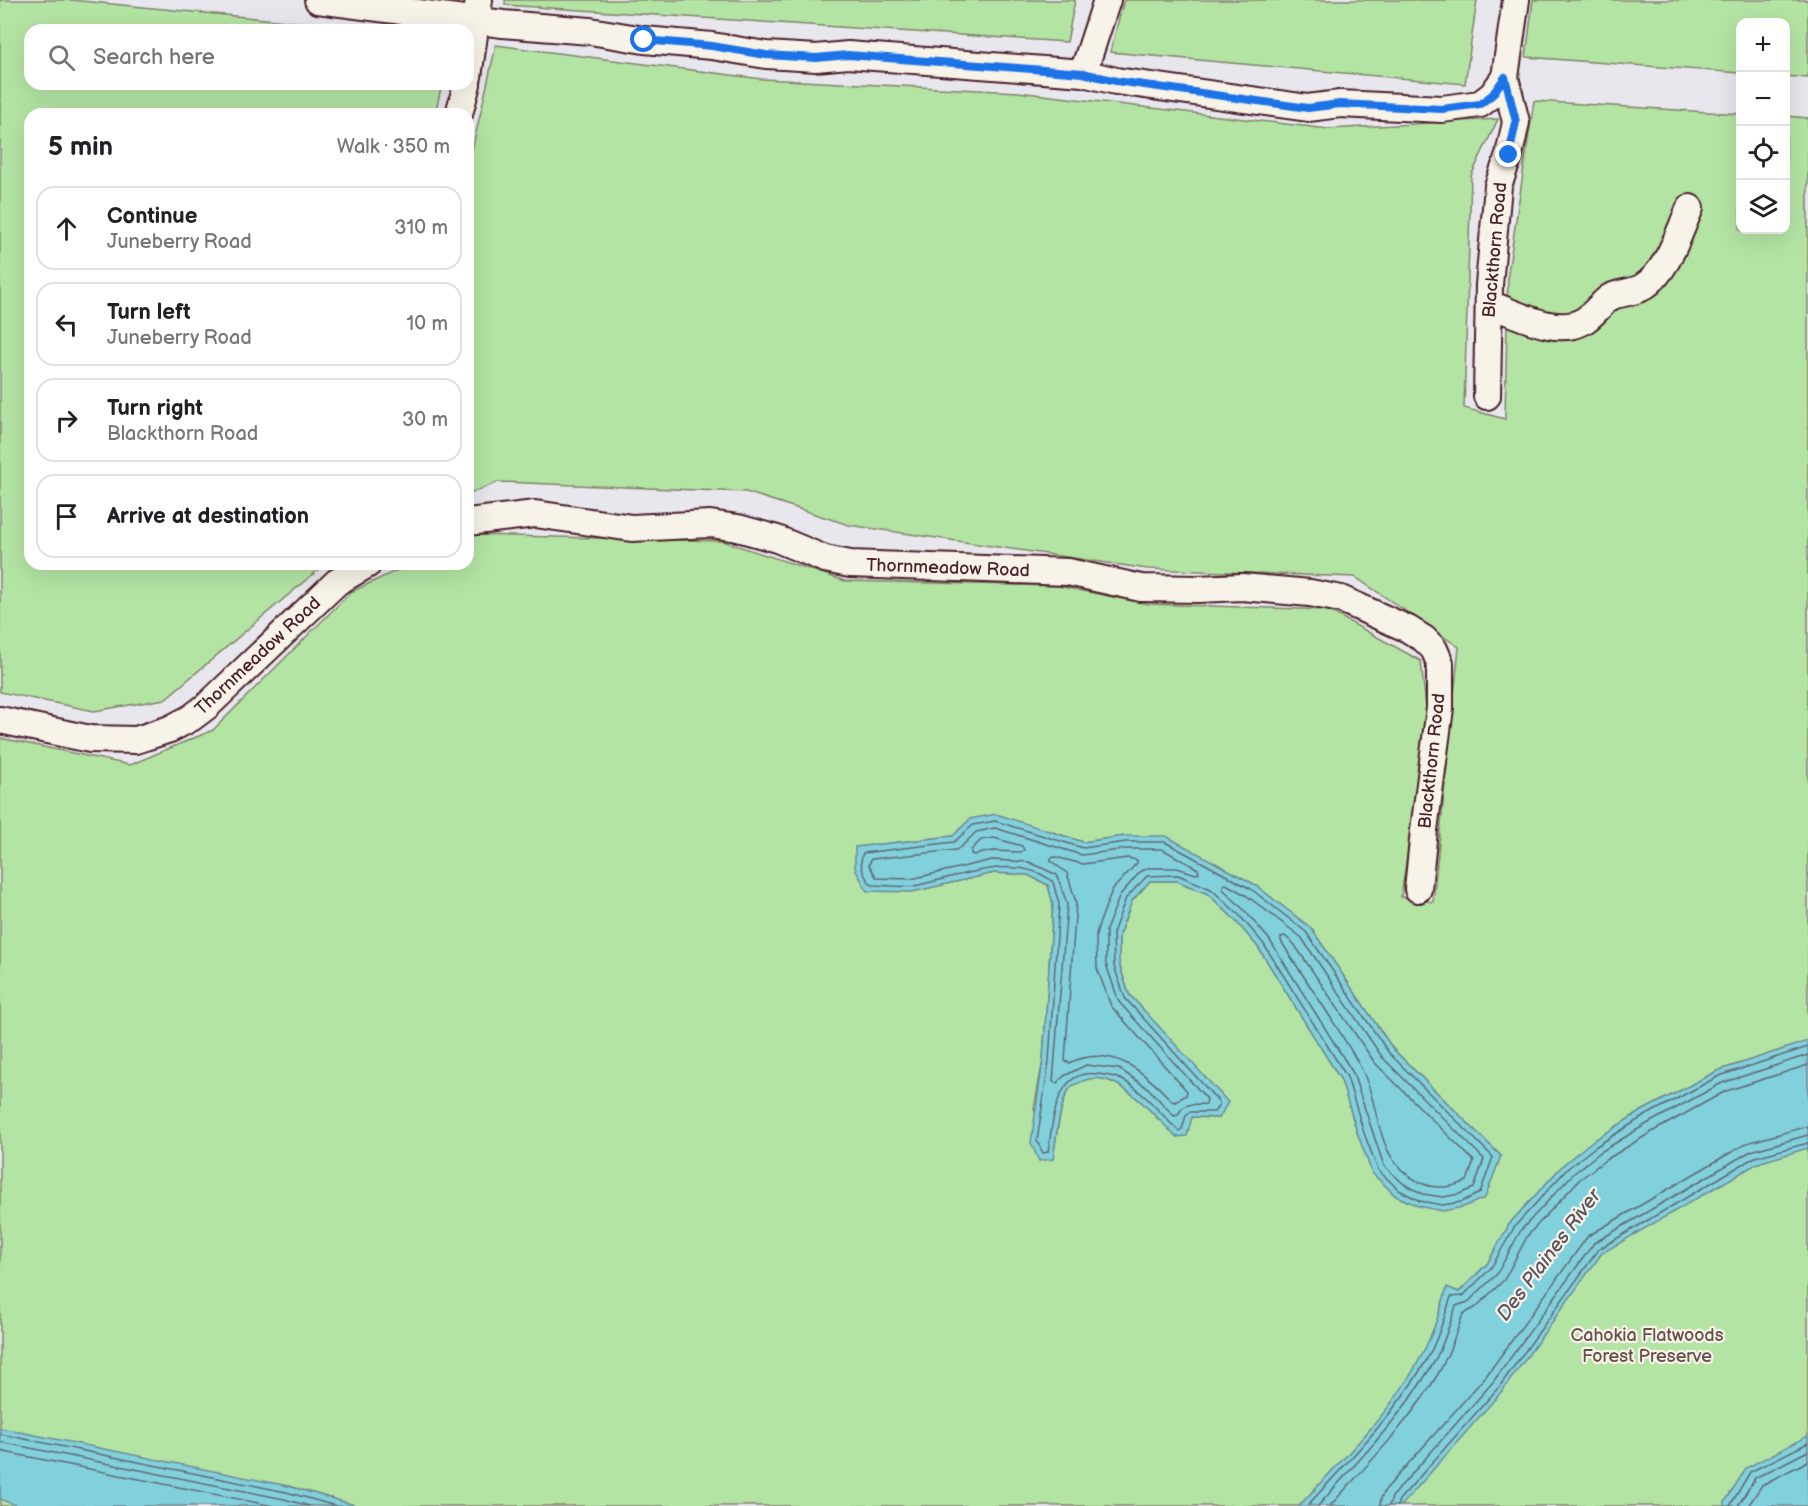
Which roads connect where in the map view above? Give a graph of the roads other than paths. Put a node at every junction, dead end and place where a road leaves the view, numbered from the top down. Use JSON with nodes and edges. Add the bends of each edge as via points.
{"nodes":[{"id":1,"x":318,"y":0,"type":"edge"},
{"id":2,"x":1107,"y":0,"type":"edge"},
{"id":3,"x":1516,"y":0,"type":"edge"},
{"id":4,"x":478,"y":10,"type":"edge"},
{"id":5,"x":474,"y":37,"type":"edge"},
{"id":6,"x":1083,"y":73,"type":"junction"},
{"id":7,"x":1505,"y":77,"type":"junction"},
{"id":8,"x":465,"y":90,"type":"edge"},
{"id":9,"x":461,"y":108,"type":"edge"},
{"id":10,"x":1690,"y":208,"type":"dead end"},
{"id":11,"x":1489,"y":304,"type":"junction"},
{"id":12,"x":1487,"y":396,"type":"dead end"},
{"id":13,"x":474,"y":521,"type":"edge"},
{"id":14,"x":343,"y":573,"type":"edge"},
{"id":15,"x":1424,"y":639,"type":"joint"},
{"id":16,"x":0,"y":720,"type":"edge"},
{"id":17,"x":1419,"y":889,"type":"dead end"}],
"edges":[{"from":1,"to":4,"type":"street"},
{"from":2,"to":6,"type":"street"},
{"from":3,"to":7,"type":"street","name":"Blackthorn Road"},
{"from":4,"to":5,"type":"street"},
{"from":4,"to":6,"type":"street","via":[[644,40],[766,55],[848,55]]},
{"from":6,"to":7,"type":"street","via":[[1308,108],[1340,104],[1442,109],[1480,104]]},
{"from":7,"to":11,"type":"street","name":"Blackthorn Road","via":[[1516,122],[1498,186]]},
{"from":8,"to":9,"type":"street"},
{"from":10,"to":11,"type":"street","via":[[1656,276],[1634,292],[1610,297],[1584,321],[1559,327]]},
{"from":11,"to":12,"type":"street","name":"Blackthorn Road"},
{"from":13,"to":15,"type":"street","name":"Thornmeadow Road","via":[[535,514],[632,528],[710,524],[777,539],[825,559],[850,564],[1068,572],[1141,588],[1242,587],[1310,593],[1341,599]]},
{"from":14,"to":16,"type":"street","name":"Thornmeadow Road","via":[[207,706],[170,729],[136,740],[90,739]]},
{"from":15,"to":17,"type":"street","name":"Blackthorn Road","via":[[1440,663],[1440,708]]}]}
